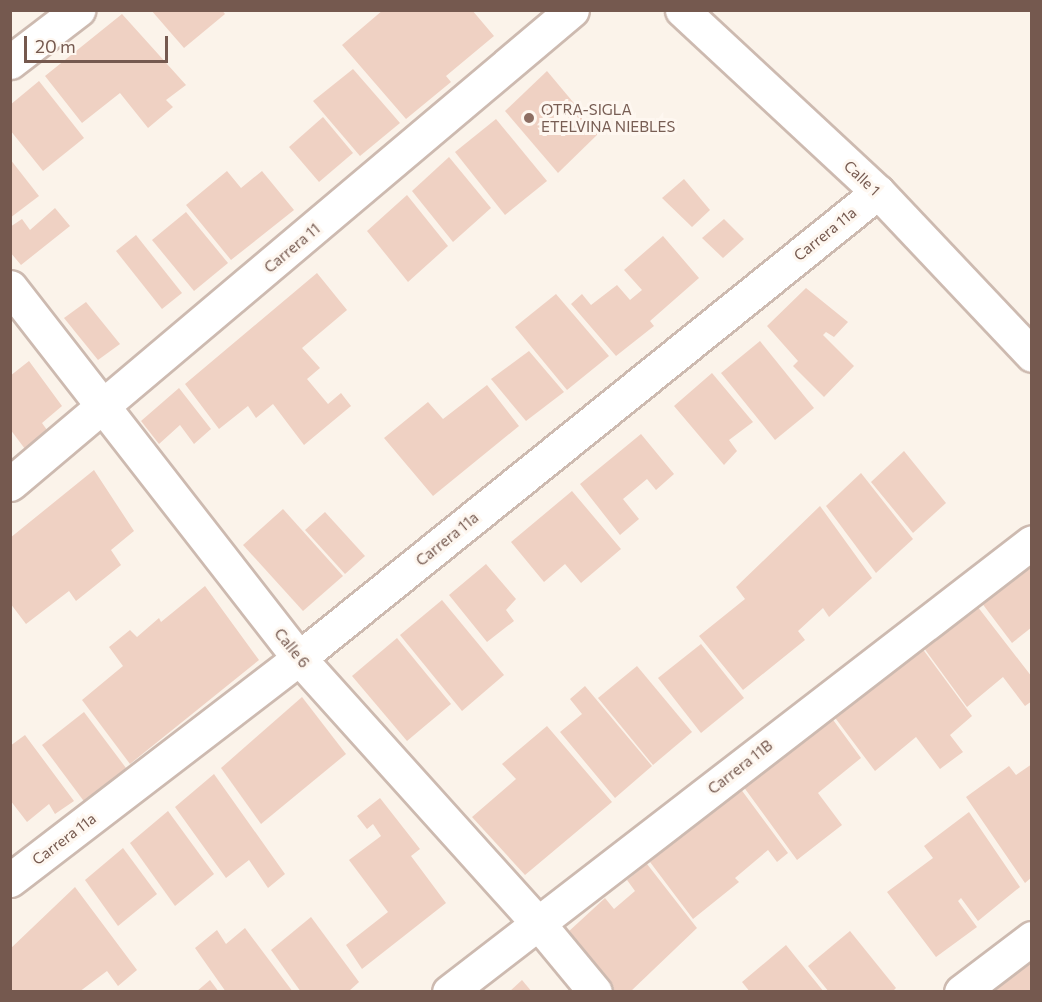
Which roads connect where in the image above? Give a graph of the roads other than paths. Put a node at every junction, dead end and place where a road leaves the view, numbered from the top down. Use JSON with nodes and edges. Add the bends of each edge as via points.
{"nodes":[{"id":1,"x":78,"y":10,"type":"edge"},
{"id":2,"x":572,"y":10,"type":"edge"},
{"id":3,"x":682,"y":10,"type":"edge"},
{"id":4,"x":10,"y":62,"type":"edge"},
{"id":5,"x":878,"y":192,"type":"junction"},
{"id":6,"x":10,"y":287,"type":"edge"},
{"id":7,"x":1032,"y":355,"type":"edge"},
{"id":8,"x":106,"y":407,"type":"junction"},
{"id":9,"x":10,"y":484,"type":"edge"},
{"id":10,"x":1032,"y":542,"type":"edge"},
{"id":11,"x":299,"y":658,"type":"junction"},
{"id":12,"x":10,"y":880,"type":"edge"},
{"id":13,"x":538,"y":922,"type":"junction"},
{"id":14,"x":1032,"y":938,"type":"edge"},
{"id":15,"x":449,"y":992,"type":"edge"},
{"id":16,"x":595,"y":992,"type":"edge"},
{"id":17,"x":961,"y":992,"type":"edge"}],
"edges":[{"from":1,"to":4,"type":"street"},
{"from":2,"to":8,"type":"street","name":"Carrera 11"},
{"from":3,"to":5,"type":"street","name":"Calle 1"},
{"from":5,"to":7,"type":"street","name":"Calle 1"},
{"from":5,"to":11,"type":"street","name":"Carrera 11a"},
{"from":6,"to":8,"type":"street","name":"Calle 6"},
{"from":8,"to":9,"type":"street","name":"Carrera 11"},
{"from":8,"to":11,"type":"street","name":"Calle 6"},
{"from":10,"to":13,"type":"street","name":"Carrera 11B"},
{"from":11,"to":12,"type":"street","name":"Carrera 11a"},
{"from":11,"to":13,"type":"street","name":"Calle 6"},
{"from":13,"to":15,"type":"street","name":"Carrera 11B"},
{"from":13,"to":16,"type":"street","name":"Calle 6"},
{"from":14,"to":17,"type":"street"}]}
